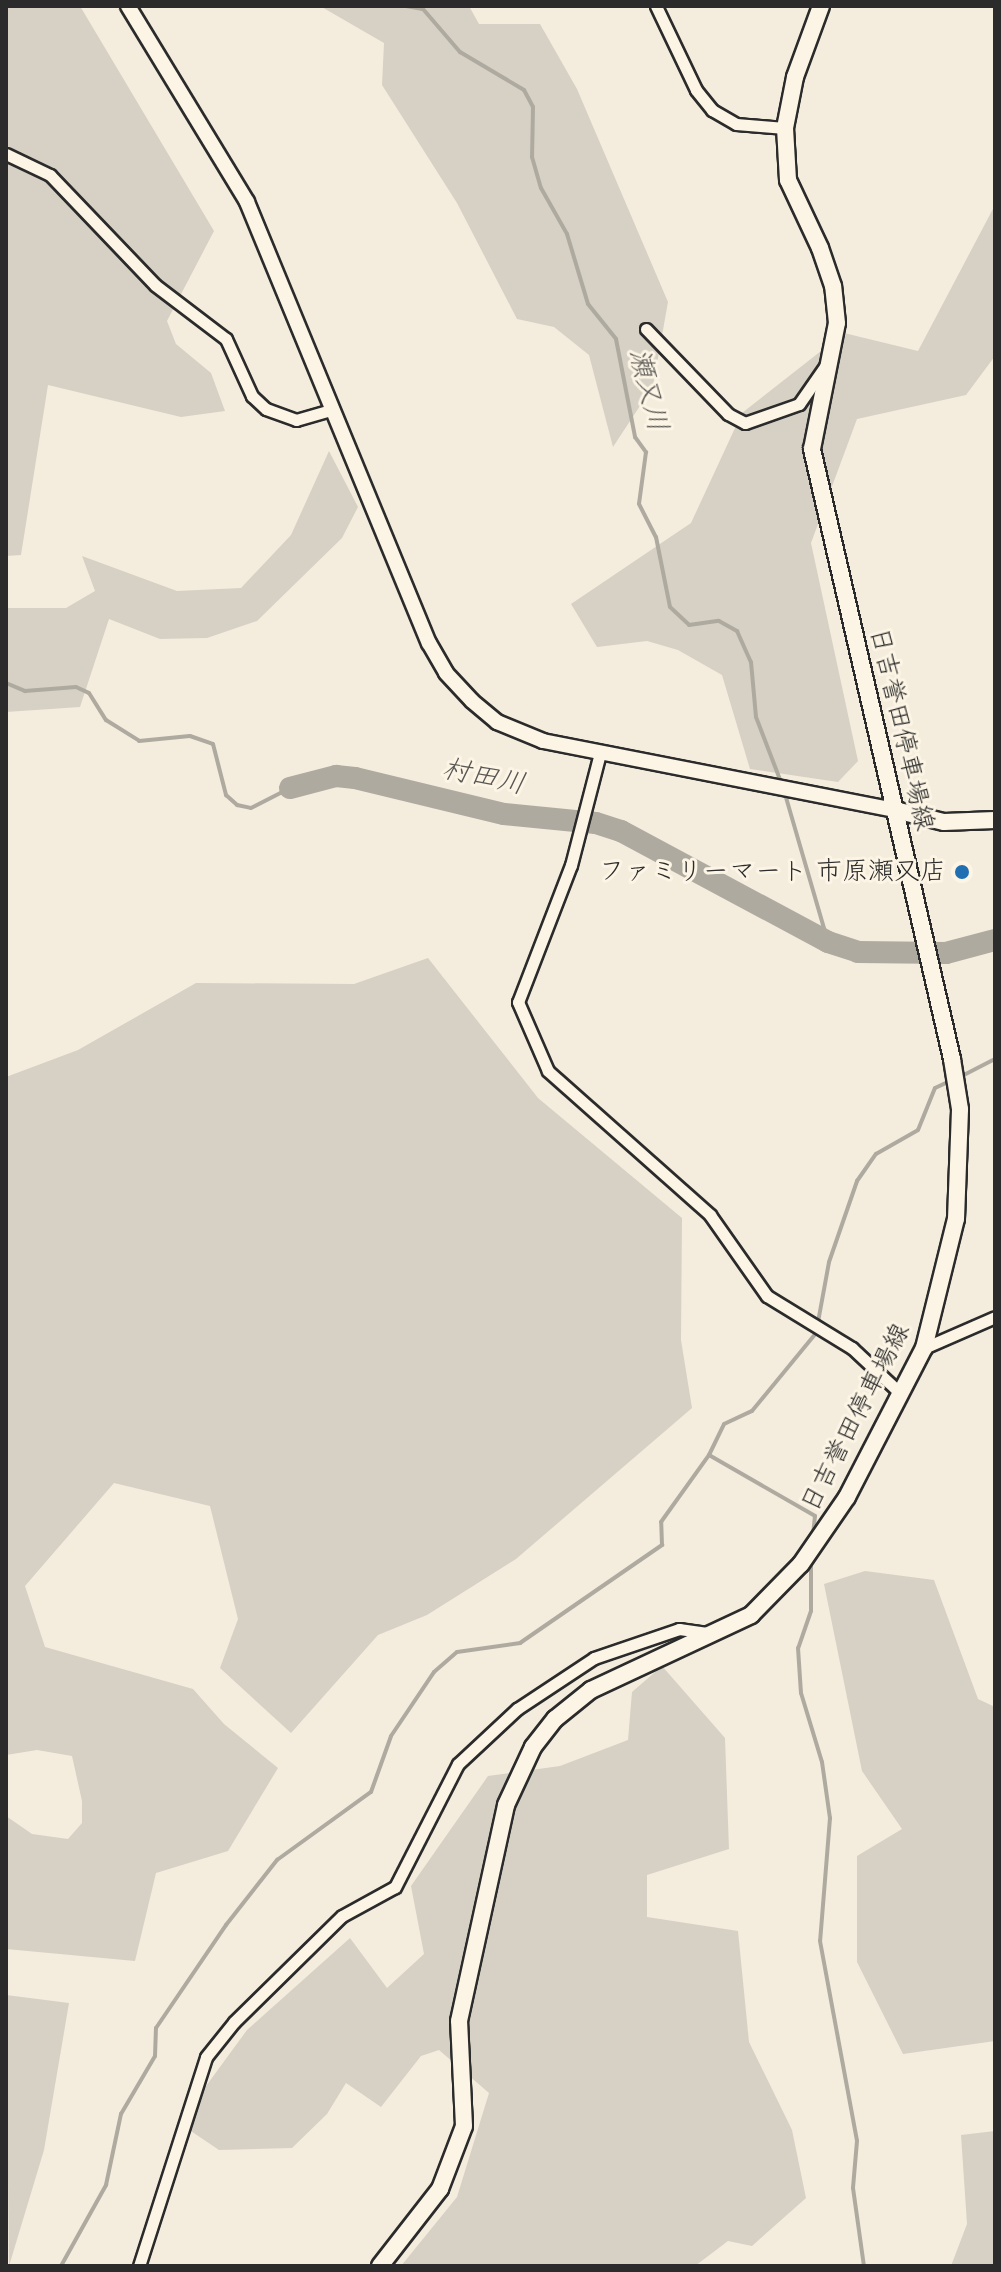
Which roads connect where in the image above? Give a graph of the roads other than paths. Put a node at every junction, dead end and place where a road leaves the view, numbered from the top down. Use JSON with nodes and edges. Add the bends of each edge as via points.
{"nodes":[{"id":1,"x":128,"y":6,"type":"edge"},
{"id":2,"x":656,"y":6,"type":"edge"},
{"id":3,"x":821,"y":6,"type":"edge"},
{"id":4,"x":785,"y":128,"type":"junction"},
{"id":5,"x":6,"y":154,"type":"edge"},
{"id":6,"x":646,"y":329,"type":"dead end"},
{"id":7,"x":835,"y":352,"type":"junction"},
{"id":8,"x":332,"y":410,"type":"junction"},
{"id":9,"x":600,"y":753,"type":"junction"},
{"id":10,"x":895,"y":810,"type":"junction"},
{"id":11,"x":995,"y":820,"type":"edge"},
{"id":12,"x":995,"y":1317,"type":"edge"},
{"id":13,"x":924,"y":1348,"type":"junction"},
{"id":14,"x":899,"y":1392,"type":"junction"},
{"id":15,"x":716,"y":1634,"type":"junction"},
{"id":16,"x":139,"y":2266,"type":"edge"},
{"id":17,"x":380,"y":2266,"type":"edge"}],
"edges":[{"from":1,"to":8,"type":"street","via":[[247,202]]},
{"from":2,"to":4,"type":"street","via":[[696,90],[712,110],[736,124]]},
{"from":3,"to":4,"type":"main road","name":"日吉誉田停車場線","via":[[795,77]]},
{"from":4,"to":7,"type":"main road","name":"日吉誉田停車場線","via":[[788,180],[833,286]]},
{"from":5,"to":8,"type":"street","via":[[50,175],[155,285],[226,339],[252,396],[266,409],[296,420]]},
{"from":6,"to":7,"type":"street","via":[[728,414],[745,423],[799,404]]},
{"from":7,"to":10,"type":"main road","name":"日吉誉田停車場線","via":[[812,449]]},
{"from":8,"to":9,"type":"street","via":[[446,673],[497,722],[543,741]]},
{"from":9,"to":10,"type":"street"},
{"from":9,"to":14,"type":"street","via":[[571,865],[518,1002],[548,1071],[710,1215],[767,1296],[852,1348]]},
{"from":10,"to":11,"type":"main road","via":[[944,822]]},
{"from":10,"to":13,"type":"main road","name":"日吉誉田停車場線","via":[[960,1109],[956,1219]]},
{"from":12,"to":13,"type":"street"},
{"from":13,"to":14,"type":"main road","name":"日吉誉田停車場線"},
{"from":14,"to":15,"type":"main road","name":"日吉誉田停車場線","via":[[847,1497],[801,1564],[751,1615]]},
{"from":15,"to":16,"type":"street","via":[[679,1629],[594,1658],[517,1709],[458,1764],[395,1887],[342,1916],[234,2022],[206,2057]]},
{"from":15,"to":17,"type":"main road","name":"日吉誉田停車場線","via":[[625,1670],[591,1690],[555,1719],[533,1747],[506,1805],[459,2021],[464,2126],[440,2189]]}]}
